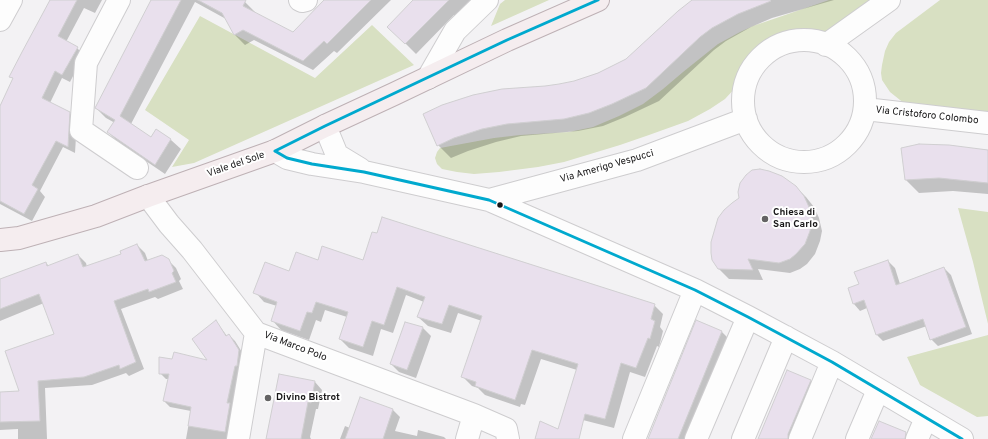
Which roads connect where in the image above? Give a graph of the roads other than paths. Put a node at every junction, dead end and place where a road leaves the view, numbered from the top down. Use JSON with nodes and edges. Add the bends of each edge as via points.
{"nodes":[{"id":1,"x":11,"y":0,"type":"edge"},
{"id":2,"x":119,"y":0,"type":"edge"},
{"id":3,"x":300,"y":0,"type":"edge"},
{"id":4,"x":306,"y":0,"type":"edge"},
{"id":5,"x":487,"y":0,"type":"edge"},
{"id":6,"x":598,"y":0,"type":"edge"},
{"id":7,"x":889,"y":0,"type":"edge"},
{"id":8,"x":0,"y":20,"type":"edge"},
{"id":9,"x":826,"y":45,"type":"junction"},
{"id":10,"x":428,"y":78,"type":"junction"},
{"id":11,"x":865,"y":109,"type":"junction"},
{"id":12,"x":746,"y":119,"type":"junction"},
{"id":13,"x":988,"y":122,"type":"edge"},
{"id":14,"x":325,"y":126,"type":"junction"},
{"id":15,"x":275,"y":152,"type":"junction"},
{"id":16,"x":137,"y":168,"type":"dead end"},
{"id":17,"x":364,"y":172,"type":"junction"},
{"id":18,"x":148,"y":196,"type":"junction"},
{"id":19,"x":489,"y":200,"type":"junction"},
{"id":20,"x":5,"y":240,"type":"edge"},
{"id":21,"x":695,"y":290,"type":"junction"},
{"id":22,"x":748,"y":317,"type":"junction"},
{"id":23,"x":256,"y":332,"type":"junction"},
{"id":24,"x":786,"y":337,"type":"junction"},
{"id":25,"x":832,"y":362,"type":"junction"},
{"id":26,"x":878,"y":390,"type":"junction"},
{"id":27,"x":474,"y":415,"type":"junction"},
{"id":28,"x":926,"y":418,"type":"junction"},
{"id":29,"x":238,"y":439,"type":"edge"},
{"id":30,"x":467,"y":439,"type":"edge"},
{"id":31,"x":508,"y":439,"type":"edge"},
{"id":32,"x":634,"y":439,"type":"edge"},
{"id":33,"x":696,"y":439,"type":"edge"},
{"id":34,"x":743,"y":439,"type":"edge"},
{"id":35,"x":800,"y":439,"type":"edge"},
{"id":36,"x":857,"y":439,"type":"edge"},
{"id":37,"x":917,"y":439,"type":"edge"},
{"id":38,"x":962,"y":439,"type":"edge"}],
"edges":[{"from":1,"to":8,"type":"street"},
{"from":2,"to":16,"type":"street","via":[[86,63],[81,130]]},
{"from":3,"to":4,"type":"street"},
{"from":5,"to":10,"type":"street","via":[[455,31]]},
{"from":6,"to":10,"type":"main road","name":"Viale del Sole"},
{"from":7,"to":9,"type":"street"},
{"from":9,"to":11,"type":"street","via":[[844,55],[857,70],[864,89]]},
{"from":9,"to":12,"type":"street","via":[[808,40],[788,42],[771,50],[756,64],[747,80],[743,99]]},
{"from":10,"to":14,"type":"main road","name":"Viale del Sole"},
{"from":11,"to":12,"type":"street","via":[[860,127],[850,142],[836,154],[818,161],[800,162],[782,158],[766,149],[753,135]]},
{"from":11,"to":13,"type":"street","name":"Via Cristoforo Colombo"},
{"from":12,"to":19,"type":"street","name":"Via Amerigo Vespucci","via":[[636,160]]},
{"from":14,"to":15,"type":"main road","name":"Viale del Sole"},
{"from":14,"to":17,"type":"street","via":[[337,155]]},
{"from":15,"to":17,"type":"street","via":[[287,158],[312,164]]},
{"from":15,"to":18,"type":"main road","name":"Viale del Sole"},
{"from":17,"to":19,"type":"street"},
{"from":18,"to":20,"type":"main road","name":"Viale del Sole","via":[[96,216]]},
{"from":18,"to":23,"type":"street","name":"Via Marco Polo"},
{"from":19,"to":21,"type":"street"},
{"from":21,"to":22,"type":"street"},
{"from":21,"to":32,"type":"street"},
{"from":22,"to":24,"type":"street"},
{"from":22,"to":33,"type":"street"},
{"from":23,"to":27,"type":"street","name":"Via Marco Polo"},
{"from":23,"to":29,"type":"street"},
{"from":24,"to":25,"type":"street"},
{"from":24,"to":34,"type":"street"},
{"from":25,"to":26,"type":"street"},
{"from":25,"to":35,"type":"street"},
{"from":26,"to":28,"type":"street"},
{"from":26,"to":36,"type":"street"},
{"from":27,"to":30,"type":"street"},
{"from":27,"to":31,"type":"street","name":"Via Marco Polo","via":[[506,429]]},
{"from":28,"to":37,"type":"street"},
{"from":28,"to":38,"type":"street"}]}
